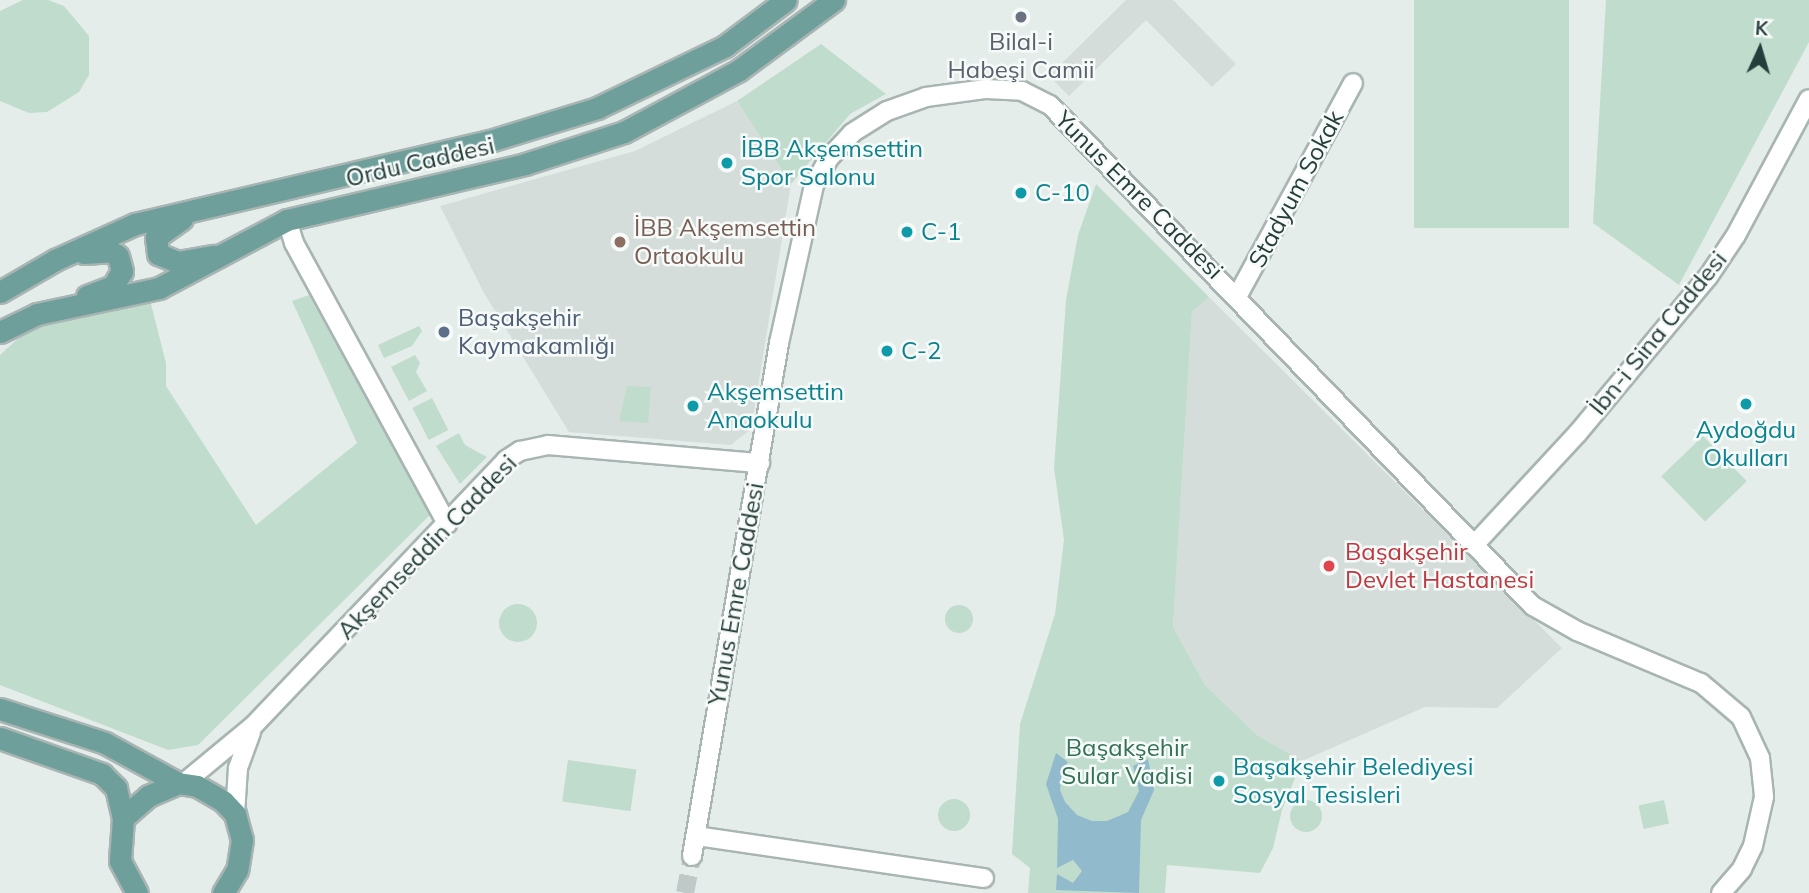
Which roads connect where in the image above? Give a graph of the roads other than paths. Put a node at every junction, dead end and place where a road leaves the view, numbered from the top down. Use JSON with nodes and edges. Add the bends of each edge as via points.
{"nodes":[{"id":1,"x":786,"y":0,"type":"edge"},
{"id":2,"x":834,"y":0,"type":"edge"},
{"id":3,"x":1353,"y":83,"type":"dead end"},
{"id":4,"x":1809,"y":99,"type":"edge"},
{"id":5,"x":223,"y":202,"type":"junction"},
{"id":6,"x":287,"y":220,"type":"junction"},
{"id":7,"x":218,"y":256,"type":"junction"},
{"id":8,"x":55,"y":260,"type":"junction"},
{"id":9,"x":0,"y":292,"type":"edge"},
{"id":10,"x":1238,"y":295,"type":"junction"},
{"id":11,"x":37,"y":314,"type":"junction"},
{"id":12,"x":0,"y":332,"type":"edge"},
{"id":13,"x":760,"y":463,"type":"junction"},
{"id":14,"x":447,"y":524,"type":"junction"},
{"id":15,"x":1475,"y":544,"type":"junction"},
{"id":16,"x":0,"y":709,"type":"edge"},
{"id":17,"x":254,"y":725,"type":"junction"},
{"id":18,"x":0,"y":738,"type":"edge"},
{"id":19,"x":181,"y":783,"type":"junction"},
{"id":20,"x":236,"y":814,"type":"junction"},
{"id":21,"x":124,"y":818,"type":"junction"},
{"id":22,"x":696,"y":836,"type":"junction"},
{"id":23,"x":692,"y":856,"type":"tunnel mouth"},
{"id":24,"x":984,"y":878,"type":"dead end"},
{"id":25,"x":137,"y":893,"type":"edge"},
{"id":26,"x":223,"y":893,"type":"edge"},
{"id":27,"x":1721,"y":893,"type":"edge"}],
"edges":[{"from":1,"to":5,"type":"main road","name":"Ordu Caddesi","via":[[725,46],[597,108],[490,141]]},
{"from":2,"to":6,"type":"main road","name":"Ordu Caddesi","via":[[739,70],[624,132],[525,164]]},
{"from":3,"to":10,"type":"street","name":"Stadyum Sokak"},
{"from":4,"to":15,"type":"street","name":"İbn-i Sina Caddesi","via":[[1736,235],[1708,277],[1577,434]]},
{"from":5,"to":7,"type":"main road","via":[[164,228],[156,237],[158,254],[167,260]]},
{"from":5,"to":8,"type":"main road","name":"Ordu Caddesi","via":[[135,224]]},
{"from":6,"to":7,"type":"main road","name":"Ordu Caddesi"},
{"from":6,"to":14,"type":"street","via":[[294,243]]},
{"from":7,"to":11,"type":"main road","name":"Ordu Caddesi","via":[[159,288]]},
{"from":8,"to":9,"type":"main road","name":"Ordu Caddesi"},
{"from":8,"to":11,"type":"main road","via":[[110,251],[118,256],[122,271],[113,286]]},
{"from":10,"to":13,"type":"street","name":"Yunus Emre Caddesi","via":[[1037,97],[986,89],[916,100],[887,111],[852,133],[829,158],[814,185],[792,278]]},
{"from":10,"to":15,"type":"street","name":"Yunus Emre Caddesi"},
{"from":11,"to":12,"type":"main road","name":"Ordu Caddesi"},
{"from":13,"to":14,"type":"street","name":"Akşemseddin Caddesi","via":[[535,446],[506,460]]},
{"from":13,"to":22,"type":"street","name":"Yunus Emre Caddesi"},
{"from":14,"to":17,"type":"street","name":"Akşemseddin Caddesi"},
{"from":15,"to":27,"type":"street","name":"Yunus Emre Caddesi","via":[[1533,606],[1701,684],[1741,717],[1760,758],[1764,797],[1753,846],[1742,869]]},
{"from":16,"to":19,"type":"main road","via":[[105,743]]},
{"from":17,"to":19,"type":"street","name":"Akşemseddin Caddesi"},
{"from":17,"to":20,"type":"street","name":"Akşemseddin Caddesi","via":[[238,768]]},
{"from":18,"to":21,"type":"main road","via":[[102,774],[116,788]]},
{"from":19,"to":20,"type":"main road","via":[[215,794]]},
{"from":19,"to":21,"type":"main road","via":[[148,796]]},
{"from":20,"to":26,"type":"main road","via":[[241,856]]},
{"from":21,"to":25,"type":"main road","via":[[120,861]]},
{"from":22,"to":23,"type":"street","name":"Yunus Emre Caddesi"},
{"from":22,"to":24,"type":"street"}]}
